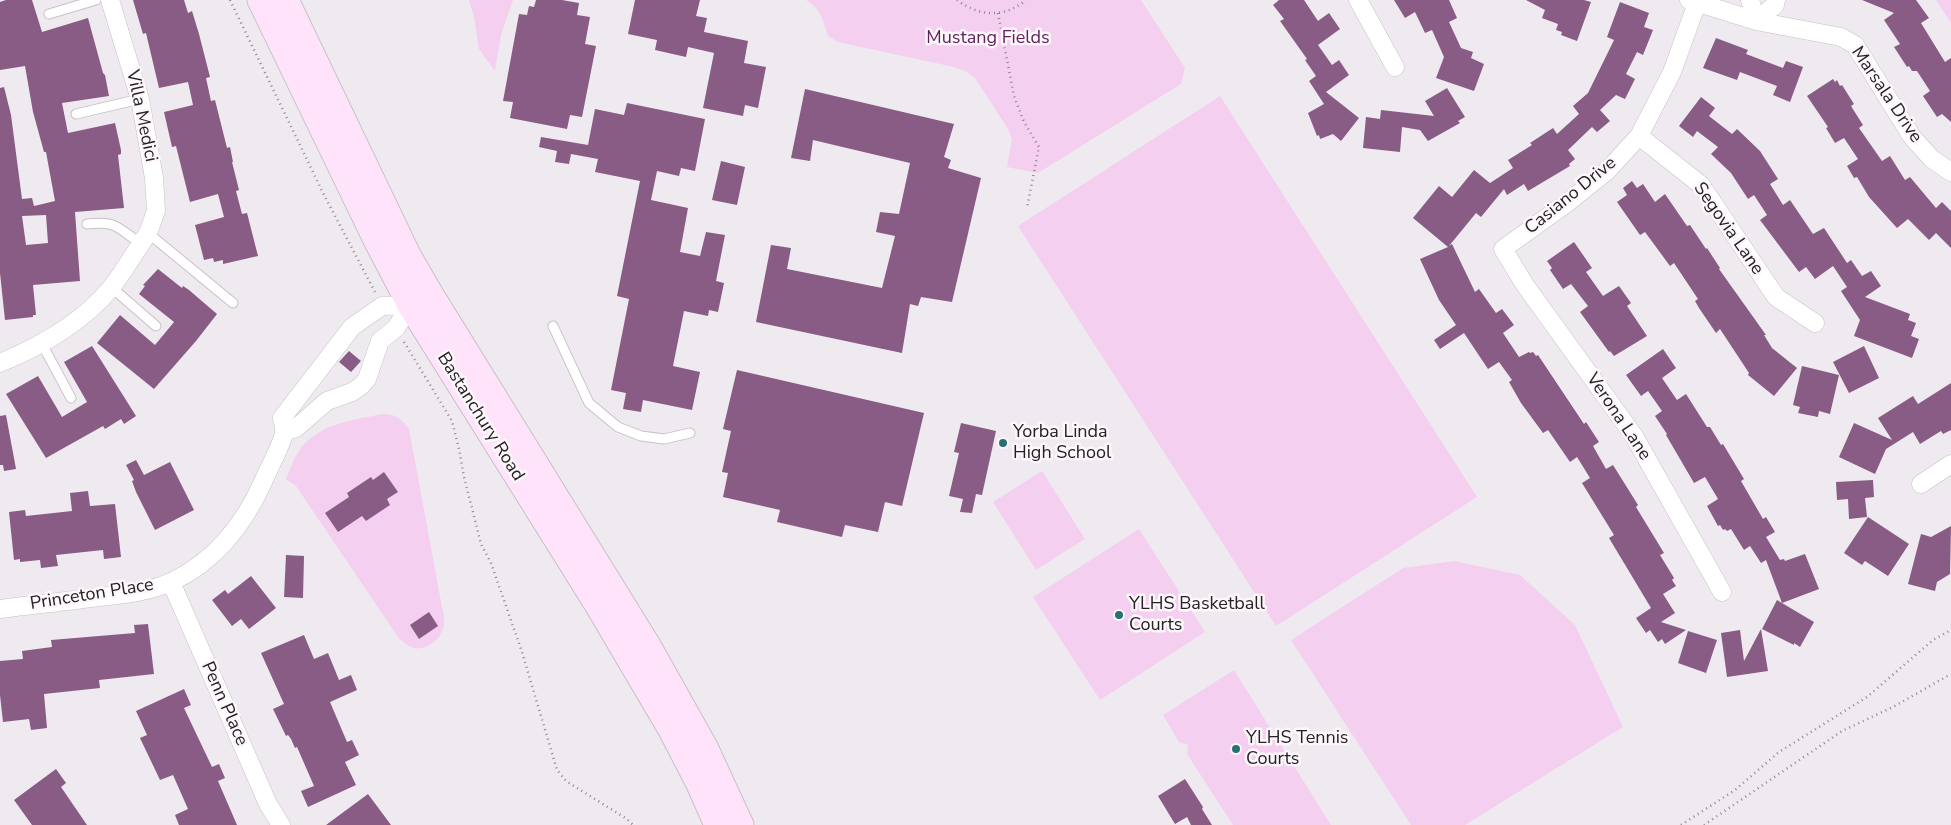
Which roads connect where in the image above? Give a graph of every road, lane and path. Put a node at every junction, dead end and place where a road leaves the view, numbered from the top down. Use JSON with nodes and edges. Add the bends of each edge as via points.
{"nodes":[{"id":1,"x":96,"y":0,"type":"edge"},
{"id":2,"x":110,"y":0,"type":"edge"},
{"id":3,"x":230,"y":0,"type":"edge"},
{"id":4,"x":260,"y":0,"type":"edge"},
{"id":5,"x":286,"y":0,"type":"edge"},
{"id":6,"x":957,"y":0,"type":"edge"},
{"id":7,"x":1026,"y":0,"type":"edge"},
{"id":8,"x":1358,"y":0,"type":"edge"},
{"id":9,"x":1750,"y":0,"type":"edge"},
{"id":10,"x":1776,"y":0,"type":"edge"},
{"id":11,"x":1693,"y":2,"type":"edge"},
{"id":12,"x":998,"y":13,"type":"junction"},
{"id":13,"x":49,"y":14,"type":"dead end"},
{"id":14,"x":1756,"y":21,"type":"junction"},
{"id":15,"x":1395,"y":67,"type":"dead end"},
{"id":16,"x":140,"y":99,"type":"junction"},
{"id":17,"x":76,"y":114,"type":"dead end"},
{"id":18,"x":1639,"y":136,"type":"junction"},
{"id":19,"x":1951,"y":172,"type":"edge"},
{"id":20,"x":1027,"y":208,"type":"dead end"},
{"id":21,"x":87,"y":224,"type":"dead end"},
{"id":22,"x":144,"y":239,"type":"junction"},
{"id":23,"x":1503,"y":249,"type":"joint"},
{"id":24,"x":111,"y":287,"type":"junction"},
{"id":25,"x":420,"y":299,"type":"junction"},
{"id":26,"x":234,"y":303,"type":"dead end"},
{"id":27,"x":382,"y":306,"type":"junction"},
{"id":28,"x":1815,"y":323,"type":"dead end"},
{"id":29,"x":156,"y":326,"type":"dead end"},
{"id":30,"x":553,"y":326,"type":"dead end"},
{"id":31,"x":396,"y":328,"type":"junction"},
{"id":32,"x":42,"y":344,"type":"junction"},
{"id":33,"x":0,"y":363,"type":"edge"},
{"id":34,"x":308,"y":382,"type":"junction"},
{"id":35,"x":71,"y":398,"type":"dead end"},
{"id":36,"x":327,"y":401,"type":"junction"},
{"id":37,"x":284,"y":432,"type":"junction"},
{"id":38,"x":690,"y":433,"type":"dead end"},
{"id":39,"x":1951,"y":464,"type":"edge"},
{"id":40,"x":1921,"y":484,"type":"dead end"},
{"id":41,"x":171,"y":582,"type":"junction"},
{"id":42,"x":1722,"y":592,"type":"dead end"},
{"id":43,"x":0,"y":609,"type":"edge"},
{"id":44,"x":1951,"y":630,"type":"edge"},
{"id":45,"x":622,"y":647,"type":"junction"},
{"id":46,"x":1951,"y":674,"type":"edge"},
{"id":47,"x":698,"y":735,"type":"junction"},
{"id":48,"x":720,"y":824,"type":"edge"},
{"id":49,"x":281,"y":825,"type":"edge"},
{"id":50,"x":633,"y":825,"type":"edge"},
{"id":51,"x":741,"y":825,"type":"edge"},
{"id":52,"x":1681,"y":825,"type":"edge"},
{"id":53,"x":1704,"y":825,"type":"edge"}],
"edges":[{"from":1,"to":13,"type":"lane"},
{"from":2,"to":16,"type":"street","name":"Villa Medici"},
{"from":3,"to":27,"type":"path","via":[[322,193]]},
{"from":4,"to":25,"type":"main road","name":"Bastanchury Road","via":[[376,240]]},
{"from":5,"to":25,"type":"main road","name":"Bastanchury Road","via":[[387,211]]},
{"from":6,"to":12,"type":"path","via":[[977,12]]},
{"from":7,"to":12,"type":"path","via":[[1016,8]]},
{"from":8,"to":15,"type":"street"},
{"from":9,"to":14,"type":"street"},
{"from":10,"to":14,"type":"street","via":[[1775,5]]},
{"from":11,"to":14,"type":"street","name":"Marsala Drive"},
{"from":11,"to":18,"type":"street","name":"Casiano Drive","via":[[1672,72]]},
{"from":12,"to":20,"type":"path","via":[[1014,96],[1039,147]]},
{"from":14,"to":19,"type":"street","name":"Marsala Drive","via":[[1840,36],[1855,45],[1912,137],[1932,159]]},
{"from":16,"to":17,"type":"lane"},
{"from":16,"to":22,"type":"street","name":"Villa Medici","via":[[154,178],[156,211]]},
{"from":18,"to":23,"type":"street","name":"Casiano Drive","via":[[1568,204]]},
{"from":18,"to":28,"type":"street","name":"Segovia Lane","via":[[1702,185],[1776,297]]},
{"from":21,"to":22,"type":"lane","via":[[114,224]]},
{"from":22,"to":24,"type":"street","name":"Villa Medici"},
{"from":22,"to":26,"type":"lane"},
{"from":23,"to":42,"type":"street","name":"Verona Lane","via":[[1525,285],[1634,436]]},
{"from":24,"to":29,"type":"lane"},
{"from":24,"to":32,"type":"street","name":"Villa Medici","via":[[94,306]]},
{"from":25,"to":27,"type":"street"},
{"from":25,"to":31,"type":"street"},
{"from":25,"to":45,"type":"main road","name":"Bastanchury Road"},
{"from":25,"to":47,"type":"main road","name":"Bastanchury Road","via":[[649,647]]},
{"from":27,"to":34,"type":"street","name":"Princeton Place","via":[[352,327]]},
{"from":30,"to":38,"type":"lane","via":[[589,403],[618,428],[640,436],[664,439]]},
{"from":31,"to":36,"type":"street","via":[[380,341],[367,379],[361,386]]},
{"from":31,"to":50,"type":"path","via":[[452,421],[481,544],[491,563],[522,652],[557,770],[566,780]]},
{"from":32,"to":33,"type":"street","name":"Villa Medici"},
{"from":32,"to":35,"type":"lane"},
{"from":34,"to":36,"type":"street"},
{"from":34,"to":37,"type":"street","name":"Princeton Place","via":[[282,418]]},
{"from":36,"to":37,"type":"street","via":[[296,428]]},
{"from":37,"to":41,"type":"street","name":"Princeton Place","via":[[258,492],[228,539],[209,557]]},
{"from":39,"to":40,"type":"street"},
{"from":41,"to":43,"type":"street","name":"Princeton Place","via":[[115,595]]},
{"from":41,"to":49,"type":"street","name":"Penn Place","via":[[268,804]]},
{"from":44,"to":52,"type":"path","via":[[1933,640],[1867,697],[1779,752],[1735,790]]},
{"from":45,"to":47,"type":"main road","via":[[635,648],[685,729]]},
{"from":45,"to":48,"type":"main road","name":"Bastanchury Road","via":[[672,730]]},
{"from":46,"to":53,"type":"path","via":[[1842,731]]},
{"from":47,"to":51,"type":"main road","name":"Bastanchury Road"}]}
